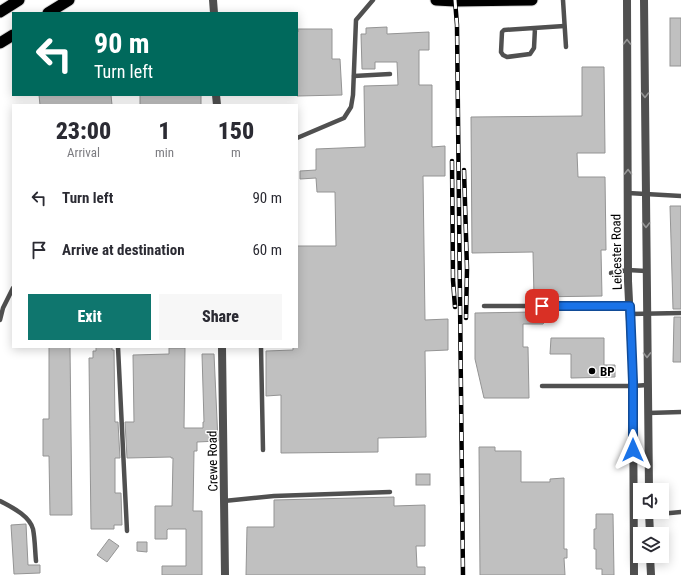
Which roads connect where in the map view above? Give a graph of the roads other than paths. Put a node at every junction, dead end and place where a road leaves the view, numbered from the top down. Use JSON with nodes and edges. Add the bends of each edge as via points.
{"nodes":[{"id":1,"x":19,"y":0,"type":"edge"},
{"id":2,"x":69,"y":0,"type":"edge"},
{"id":3,"x":213,"y":0,"type":"edge"},
{"id":4,"x":373,"y":0,"type":"edge"},
{"id":5,"x":436,"y":0,"type":"edge"},
{"id":6,"x":532,"y":0,"type":"edge"},
{"id":7,"x":563,"y":0,"type":"edge"},
{"id":8,"x":627,"y":0,"type":"edge"},
{"id":9,"x":644,"y":0,"type":"edge"},
{"id":10,"x":0,"y":12,"type":"edge"},
{"id":11,"x":50,"y":12,"type":"edge"},
{"id":12,"x":214,"y":12,"type":"edge"},
{"id":13,"x":564,"y":26,"type":"junction"},
{"id":14,"x":535,"y":28,"type":"junction"},
{"id":15,"x":12,"y":35,"type":"edge"},
{"id":16,"x":0,"y":42,"type":"edge"},
{"id":17,"x":566,"y":47,"type":"dead end"},
{"id":18,"x":390,"y":74,"type":"dead end"},
{"id":19,"x":354,"y":76,"type":"junction"},
{"id":20,"x":298,"y":138,"type":"edge"},
{"id":21,"x":628,"y":193,"type":"junction"},
{"id":22,"x":646,"y":194,"type":"junction"},
{"id":23,"x":681,"y":196,"type":"edge"},
{"id":24,"x":628,"y":270,"type":"junction"},
{"id":25,"x":646,"y":272,"type":"junction"},
{"id":26,"x":611,"y":273,"type":"dead end"},
{"id":27,"x":12,"y":290,"type":"edge"},
{"id":28,"x":484,"y":306,"type":"dead end"},
{"id":29,"x":2,"y":308,"type":"edge"},
{"id":30,"x":630,"y":310,"type":"junction"},
{"id":31,"x":647,"y":313,"type":"junction"},
{"id":32,"x":681,"y":313,"type":"edge"},
{"id":33,"x":0,"y":320,"type":"edge"},
{"id":34,"x":118,"y":348,"type":"edge"},
{"id":35,"x":222,"y":348,"type":"edge"},
{"id":36,"x":260,"y":348,"type":"edge"},
{"id":37,"x":647,"y":385,"type":"junction"},
{"id":38,"x":542,"y":386,"type":"dead end"},
{"id":39,"x":633,"y":386,"type":"junction"},
{"id":40,"x":681,"y":412,"type":"edge"},
{"id":41,"x":648,"y":413,"type":"junction"},
{"id":42,"x":263,"y":450,"type":"dead end"},
{"id":43,"x":633,"y":483,"type":"edge"},
{"id":44,"x":649,"y":483,"type":"edge"},
{"id":45,"x":390,"y":492,"type":"dead end"},
{"id":46,"x":0,"y":501,"type":"edge"},
{"id":47,"x":224,"y":501,"type":"junction"},
{"id":48,"x":669,"y":512,"type":"edge"},
{"id":49,"x":681,"y":512,"type":"edge"},
{"id":50,"x":633,"y":519,"type":"edge"},
{"id":51,"x":127,"y":531,"type":"dead end"},
{"id":52,"x":36,"y":561,"type":"dead end"},
{"id":53,"x":650,"y":563,"type":"edge"},
{"id":54,"x":225,"y":575,"type":"edge"},
{"id":55,"x":634,"y":575,"type":"edge"},
{"id":56,"x":651,"y":575,"type":"edge"}],
"edges":[{"from":1,"to":10,"type":"highway"},
{"from":2,"to":11,"type":"highway"},
{"from":3,"to":12,"type":"street"},
{"from":4,"to":19,"type":"lane","via":[[356,20]]},
{"from":5,"to":6,"type":"highway"},
{"from":7,"to":13,"type":"lane"},
{"from":21,"to":8,"type":"street","name":"Leicester Road","one_way":true},
{"from":9,"to":22,"type":"street","one_way":true},
{"from":13,"to":14,"type":"lane"},
{"from":13,"to":17,"type":"lane"},
{"from":14,"to":14,"type":"lane","via":[[534,48],[530,54],[507,57],[503,55],[504,30]]},
{"from":15,"to":16,"type":"highway"},
{"from":18,"to":19,"type":"lane"},
{"from":19,"to":20,"type":"lane","via":[[351,107],[344,118]]},
{"from":21,"to":22,"type":"lane"},
{"from":21,"to":24,"type":"street","name":"Leicester Road"},
{"from":22,"to":23,"type":"lane"},
{"from":22,"to":25,"type":"street","one_way":true},
{"from":24,"to":25,"type":"lane"},
{"from":24,"to":26,"type":"lane"},
{"from":24,"to":30,"type":"street","name":"Leicester Road"},
{"from":25,"to":31,"type":"street"},
{"from":27,"to":29,"type":"lane"},
{"from":28,"to":30,"type":"lane"},
{"from":29,"to":33,"type":"lane"},
{"from":30,"to":31,"type":"lane"},
{"from":30,"to":39,"type":"street","name":"Leicester Road"},
{"from":31,"to":32,"type":"lane"},
{"from":31,"to":37,"type":"street","one_way":true},
{"from":34,"to":51,"type":"lane"},
{"from":35,"to":47,"type":"street","name":"Crewe Road"},
{"from":36,"to":42,"type":"lane"},
{"from":37,"to":39,"type":"lane"},
{"from":37,"to":41,"type":"street"},
{"from":38,"to":39,"type":"lane"},
{"from":39,"to":43,"type":"street","name":"Leicester Road"},
{"from":40,"to":41,"type":"lane"},
{"from":41,"to":44,"type":"street"},
{"from":45,"to":47,"type":"lane","via":[[274,496]]},
{"from":46,"to":52,"type":"lane","via":[[26,518],[33,528]]},
{"from":47,"to":54,"type":"street","name":"Crewe Road"},
{"from":48,"to":49,"type":"lane"},
{"from":50,"to":55,"type":"street","name":"Leicester Road"},
{"from":53,"to":56,"type":"street"}]}
